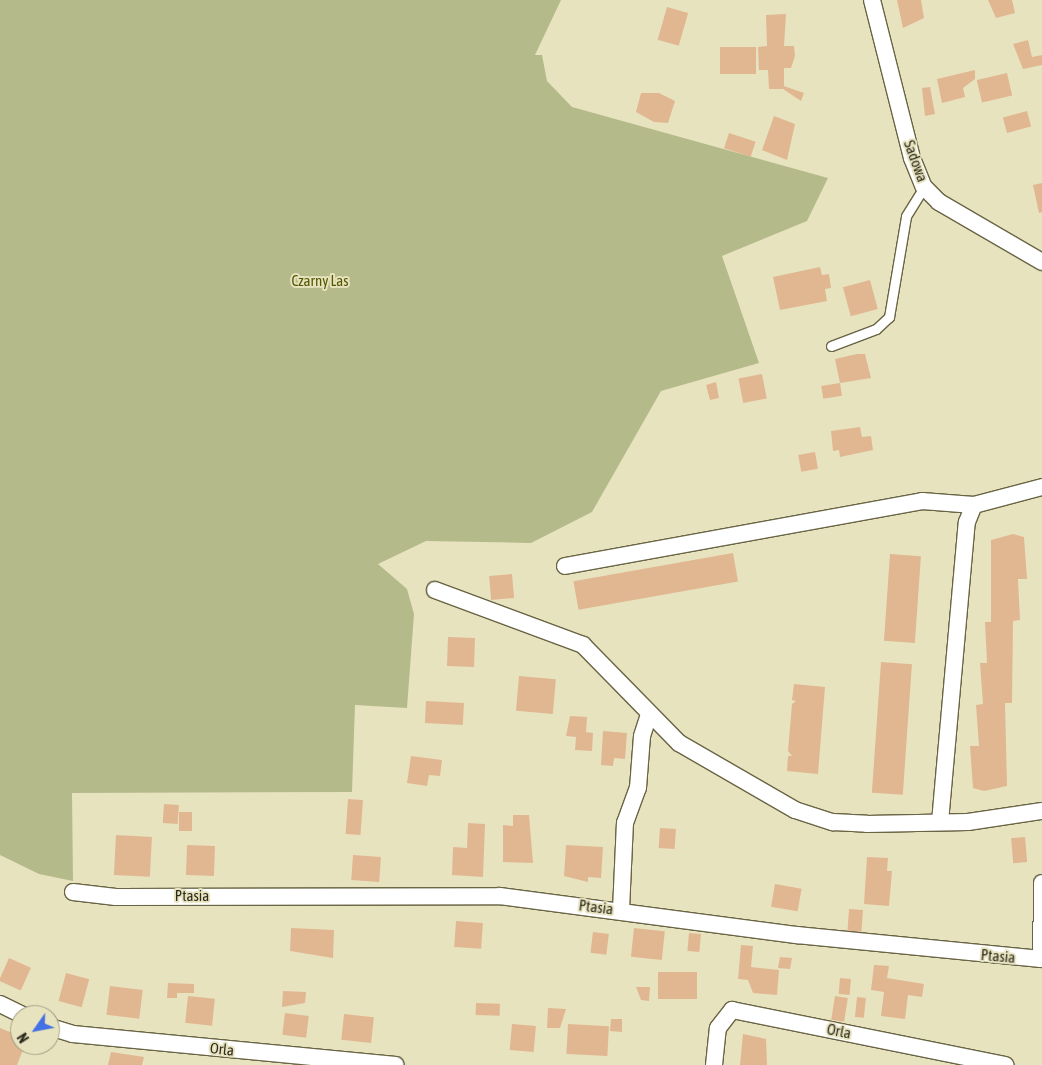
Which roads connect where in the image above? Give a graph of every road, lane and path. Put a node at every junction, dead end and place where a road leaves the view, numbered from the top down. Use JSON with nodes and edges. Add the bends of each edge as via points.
{"nodes":[{"id":1,"x":872,"y":0,"type":"edge"},
{"id":2,"x":924,"y":187,"type":"junction"},
{"id":3,"x":1042,"y":262,"type":"edge"},
{"id":4,"x":832,"y":346,"type":"dead end"},
{"id":5,"x":1042,"y":487,"type":"edge"},
{"id":6,"x":974,"y":505,"type":"junction"},
{"id":7,"x":566,"y":566,"type":"dead end"},
{"id":8,"x":435,"y":590,"type":"dead end"},
{"id":9,"x":649,"y":715,"type":"junction"},
{"id":10,"x":1042,"y":811,"type":"edge"},
{"id":11,"x":940,"y":822,"type":"junction"},
{"id":12,"x":1042,"y":883,"type":"edge"},
{"id":13,"x":73,"y":892,"type":"dead end"},
{"id":14,"x":621,"y":910,"type":"junction"},
{"id":15,"x":60,"y":1031,"type":"edge"},
{"id":16,"x":396,"y":1065,"type":"edge"},
{"id":17,"x":714,"y":1065,"type":"edge"},
{"id":18,"x":1006,"y":1065,"type":"edge"}],
"edges":[{"from":1,"to":2,"type":"street","name":"Sadowa","via":[[912,158]]},
{"from":2,"to":3,"type":"street","name":"Sadowa","via":[[939,202]]},
{"from":2,"to":4,"type":"lane","via":[[906,216],[889,317],[876,329]]},
{"from":5,"to":6,"type":"street"},
{"from":6,"to":7,"type":"street","via":[[922,501]]},
{"from":6,"to":11,"type":"street","via":[[967,522]]},
{"from":8,"to":9,"type":"street","via":[[583,645],[618,676]]},
{"from":9,"to":11,"type":"street","via":[[691,752],[795,810],[833,822]]},
{"from":9,"to":14,"type":"street","via":[[642,736],[638,788],[625,823]]},
{"from":10,"to":11,"type":"street"},
{"from":12,"to":14,"type":"street","name":"Ptasia","via":[[1040,959],[797,935]]},
{"from":13,"to":14,"type":"street","name":"Ptasia","via":[[116,896],[500,896]]},
{"from":15,"to":16,"type":"street","name":"Orla"},
{"from":17,"to":18,"type":"street","name":"Orla","via":[[718,1028],[732,1010]]}]}
